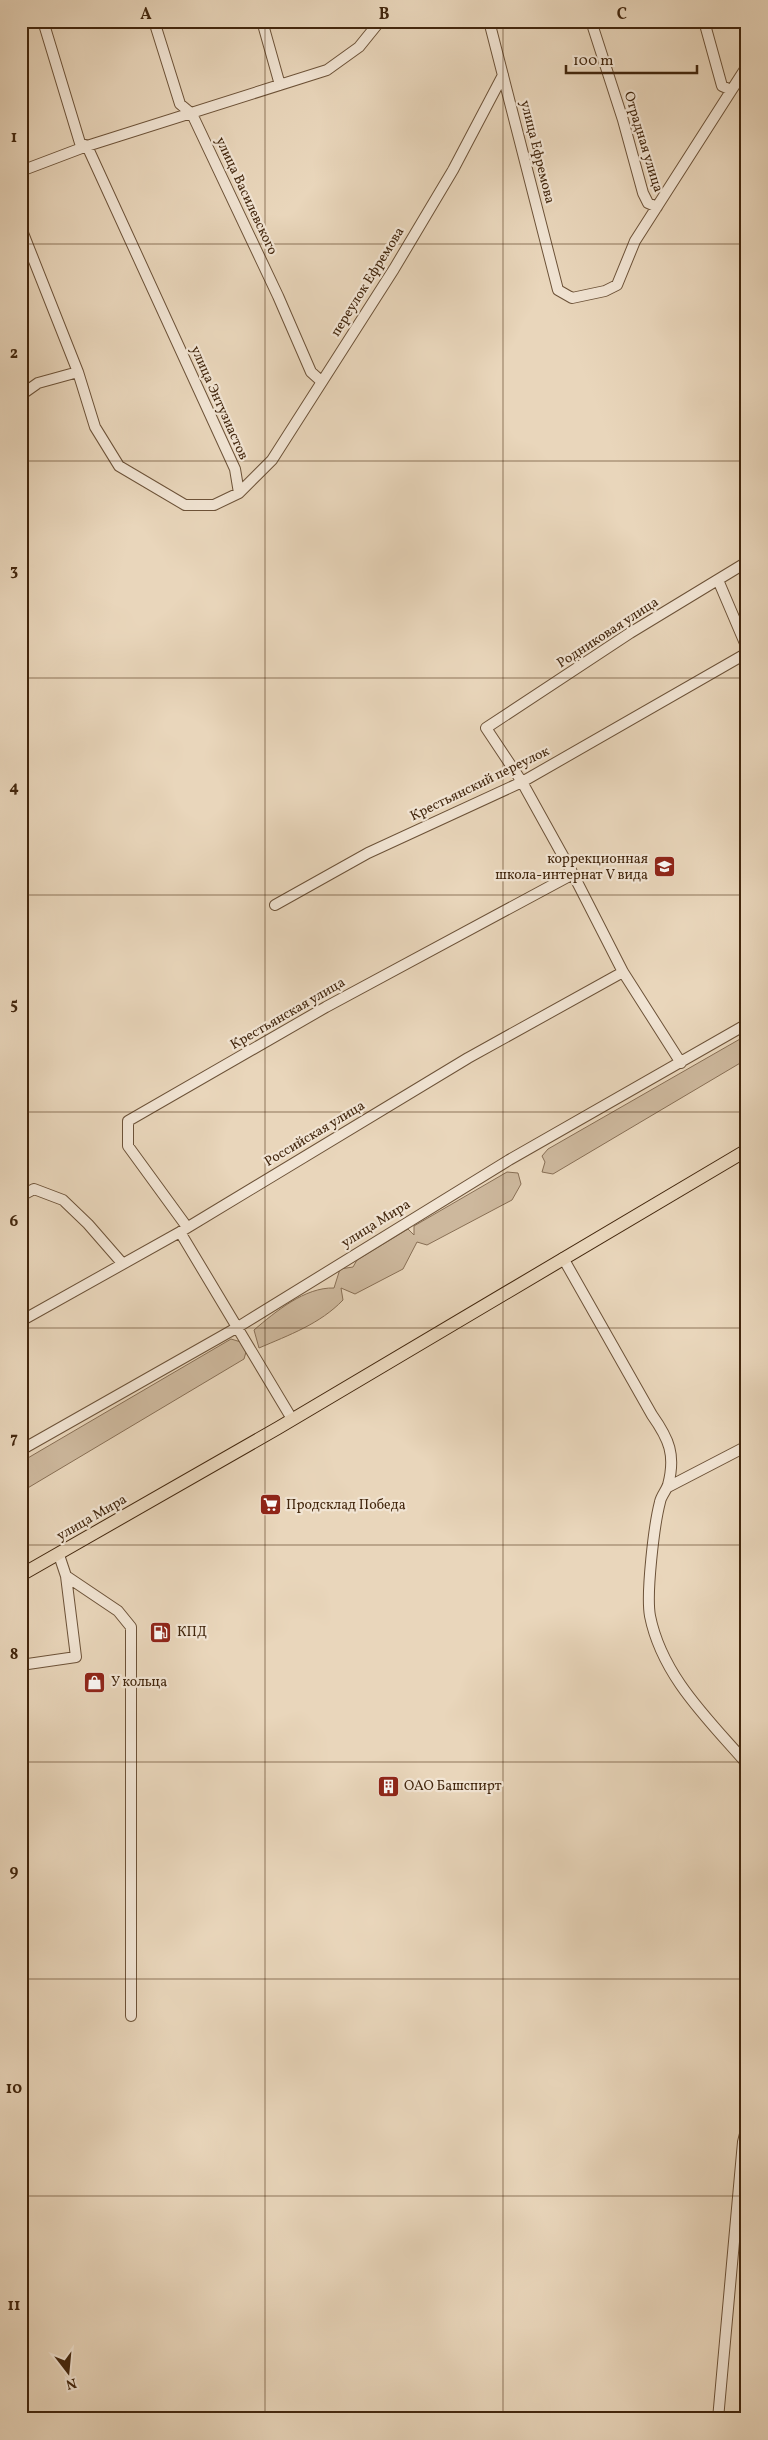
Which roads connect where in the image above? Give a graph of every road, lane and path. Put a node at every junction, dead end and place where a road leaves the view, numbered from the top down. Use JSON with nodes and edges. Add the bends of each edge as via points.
{"nodes":[{"id":1,"x":43,"y":21,"type":"edge"},
{"id":2,"x":154,"y":21,"type":"edge"},
{"id":3,"x":262,"y":21,"type":"edge"},
{"id":4,"x":379,"y":21,"type":"edge"},
{"id":5,"x":489,"y":21,"type":"edge"},
{"id":6,"x":582,"y":21,"type":"edge"},
{"id":7,"x":704,"y":21,"type":"edge"},
{"id":8,"x":592,"y":25,"type":"edge"},
{"id":9,"x":747,"y":66,"type":"edge"},
{"id":10,"x":503,"y":75,"type":"junction"},
{"id":11,"x":280,"y":85,"type":"junction"},
{"id":12,"x":731,"y":90,"type":"junction"},
{"id":13,"x":192,"y":114,"type":"junction"},
{"id":14,"x":87,"y":146,"type":"junction"},
{"id":15,"x":21,"y":171,"type":"edge"},
{"id":16,"x":657,"y":207,"type":"junction"},
{"id":17,"x":21,"y":228,"type":"edge"},
{"id":18,"x":78,"y":372,"type":"junction"},
{"id":19,"x":321,"y":381,"type":"junction"},
{"id":20,"x":21,"y":395,"type":"edge"},
{"id":21,"x":239,"y":493,"type":"junction"},
{"id":22,"x":747,"y":562,"type":"edge"},
{"id":23,"x":718,"y":580,"type":"junction"},
{"id":24,"x":747,"y":648,"type":"edge"},
{"id":25,"x":747,"y":653,"type":"edge"},
{"id":26,"x":522,"y":782,"type":"junction"},
{"id":27,"x":573,"y":874,"type":"junction"},
{"id":28,"x":275,"y":904,"type":"dead end"},
{"id":29,"x":623,"y":972,"type":"junction"},
{"id":30,"x":747,"y":1024,"type":"edge"},
{"id":31,"x":681,"y":1063,"type":"junction"},
{"id":32,"x":747,"y":1150,"type":"edge"},
{"id":33,"x":21,"y":1196,"type":"edge"},
{"id":34,"x":183,"y":1230,"type":"junction"},
{"id":35,"x":563,"y":1258,"type":"junction"},
{"id":36,"x":122,"y":1263,"type":"junction"},
{"id":37,"x":21,"y":1321,"type":"edge"},
{"id":38,"x":238,"y":1327,"type":"junction"},
{"id":39,"x":292,"y":1419,"type":"junction"},
{"id":40,"x":747,"y":1446,"type":"edge"},
{"id":41,"x":21,"y":1450,"type":"edge"},
{"id":42,"x":668,"y":1487,"type":"junction"},
{"id":43,"x":59,"y":1555,"type":"junction"},
{"id":44,"x":21,"y":1575,"type":"edge"},
{"id":45,"x":66,"y":1576,"type":"junction"},
{"id":46,"x":21,"y":1665,"type":"edge"},
{"id":47,"x":747,"y":1764,"type":"edge"},
{"id":48,"x":131,"y":2016,"type":"dead end"},
{"id":49,"x":747,"y":2126,"type":"edge"},
{"id":50,"x":718,"y":2419,"type":"edge"}],
"edges":[{"from":1,"to":14,"type":"street","name":"улица Энтузиастов","via":[[80,143]]},
{"from":2,"to":13,"type":"street","name":"улица Василевского","via":[[180,104]]},
{"from":3,"to":11,"type":"street"},
{"from":4,"to":11,"type":"street","via":[[359,48],[327,70]]},
{"from":5,"to":10,"type":"street","name":"улица Ефремова"},
{"from":6,"to":8,"type":"street"},
{"from":7,"to":12,"type":"street","via":[[722,86]]},
{"from":8,"to":16,"type":"street","name":"Отрадная улица","via":[[643,193],[648,204]]},
{"from":9,"to":12,"type":"street"},
{"from":10,"to":16,"type":"street","name":"улица Ефремова","via":[[558,290],[572,298],[606,291],[617,284],[636,241]]},
{"from":10,"to":19,"type":"street","name":"переулок Ефремова","via":[[394,269]]},
{"from":11,"to":13,"type":"street"},
{"from":12,"to":16,"type":"street"},
{"from":13,"to":14,"type":"street"},
{"from":13,"to":19,"type":"street","name":"улица Василевского","via":[[311,372]]},
{"from":14,"to":15,"type":"street"},
{"from":14,"to":21,"type":"street","name":"улица Энтузиастов","via":[[235,469]]},
{"from":17,"to":18,"type":"street"},
{"from":18,"to":20,"type":"street","via":[[38,384]]},
{"from":18,"to":21,"type":"street","via":[[96,427],[119,466],[185,505],[214,505]]},
{"from":19,"to":21,"type":"street","name":"переулок Ефремова","via":[[272,460]]},
{"from":22,"to":23,"type":"street","name":"Родниковая улица"},
{"from":23,"to":24,"type":"street"},
{"from":23,"to":26,"type":"street","name":"Родниковая улица","via":[[630,633],[486,728]]},
{"from":25,"to":26,"type":"street","name":"Крестьянский переулок"},
{"from":26,"to":27,"type":"street"},
{"from":26,"to":28,"type":"street","name":"Крестьянский переулок","via":[[368,853]]},
{"from":27,"to":29,"type":"street"},
{"from":27,"to":34,"type":"street","name":"Крестьянская улица","via":[[326,1007],[128,1121],[128,1146]]},
{"from":29,"to":31,"type":"street"},
{"from":29,"to":34,"type":"street","name":"Российская улица","via":[[468,1058]]},
{"from":30,"to":31,"type":"street","name":"улица Мира"},
{"from":31,"to":38,"type":"street","name":"улица Мира","via":[[509,1160]]},
{"from":32,"to":35,"type":"main road","name":"улица Мира"},
{"from":33,"to":36,"type":"street","via":[[34,1189],[63,1200]]},
{"from":34,"to":36,"type":"street","name":"Российская улица"},
{"from":34,"to":38,"type":"street"},
{"from":35,"to":39,"type":"main road","name":"улица Мира"},
{"from":35,"to":42,"type":"street","via":[[668,1438],[672,1461]]},
{"from":36,"to":37,"type":"street","name":"Российская улица"},
{"from":38,"to":39,"type":"street"},
{"from":38,"to":41,"type":"street","name":"улица Мира"},
{"from":39,"to":43,"type":"main road","name":"улица Мира"},
{"from":40,"to":42,"type":"street"},
{"from":42,"to":47,"type":"street","via":[[660,1501],[649,1589],[650,1614],[657,1641],[671,1672]]},
{"from":43,"to":44,"type":"main road","name":"улица Мира"},
{"from":43,"to":45,"type":"street"},
{"from":45,"to":46,"type":"street","via":[[76,1657]]},
{"from":45,"to":48,"type":"street","via":[[118,1611],[131,1627]]},
{"from":49,"to":50,"type":"street"}]}
